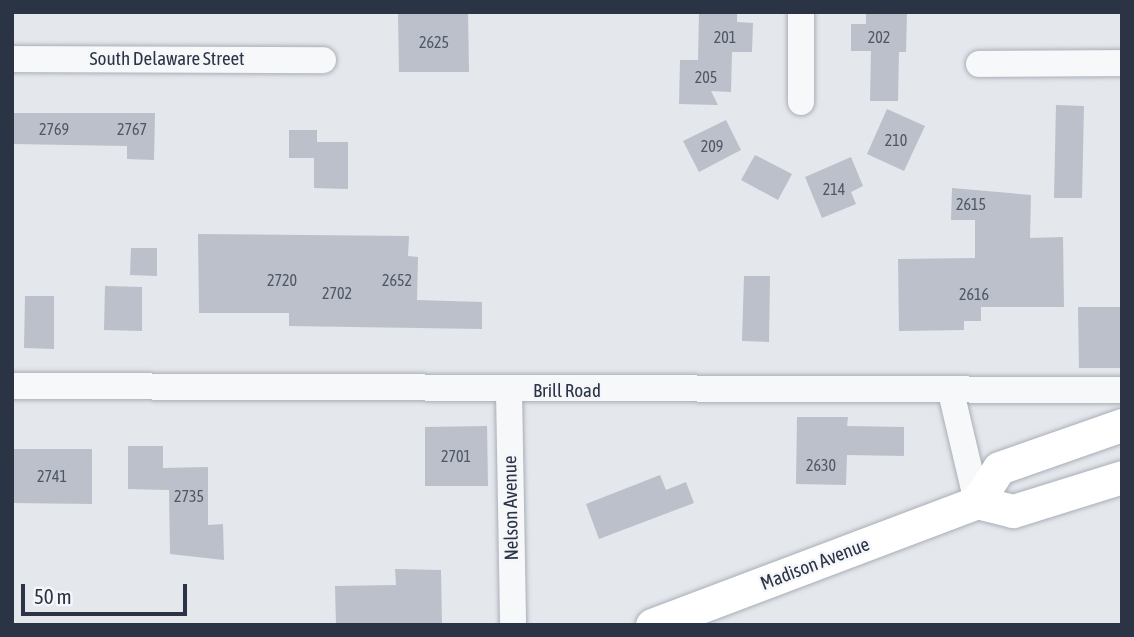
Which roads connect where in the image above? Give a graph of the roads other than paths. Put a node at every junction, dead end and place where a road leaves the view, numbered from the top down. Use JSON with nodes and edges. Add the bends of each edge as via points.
{"nodes":[{"id":1,"x":802,"y":12,"type":"edge"},
{"id":2,"x":12,"y":59,"type":"edge"},
{"id":3,"x":323,"y":60,"type":"dead end"},
{"id":4,"x":1122,"y":62,"type":"edge"},
{"id":5,"x":979,"y":64,"type":"dead end"},
{"id":6,"x":801,"y":102,"type":"dead end"},
{"id":7,"x":12,"y":386,"type":"edge"},
{"id":8,"x":1122,"y":390,"type":"edge"},
{"id":9,"x":509,"y":391,"type":"junction"},
{"id":10,"x":951,"y":391,"type":"junction"},
{"id":11,"x":1122,"y":425,"type":"edge"},
{"id":12,"x":1122,"y":477,"type":"edge"},
{"id":13,"x":977,"y":502,"type":"junction"},
{"id":14,"x":513,"y":625,"type":"edge"},
{"id":15,"x":652,"y":625,"type":"edge"}],
"edges":[{"from":1,"to":6,"type":"street"},
{"from":2,"to":3,"type":"street","name":"South Delaware Street"},
{"from":4,"to":5,"type":"street"},
{"from":7,"to":9,"type":"street","name":"Brill Road"},
{"from":8,"to":10,"type":"street","name":"Brill Road"},
{"from":9,"to":10,"type":"street","name":"Brill Road"},
{"from":9,"to":14,"type":"street","name":"Nelson Avenue"},
{"from":10,"to":13,"type":"street"},
{"from":11,"to":13,"type":"main road","via":[[999,468]]},
{"from":12,"to":13,"type":"main road","via":[[1013,511]]},
{"from":13,"to":15,"type":"main road","name":"Madison Avenue"}]}
